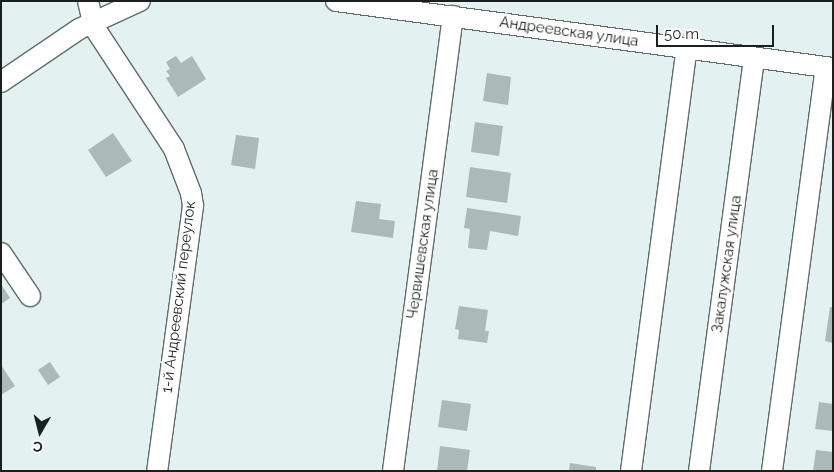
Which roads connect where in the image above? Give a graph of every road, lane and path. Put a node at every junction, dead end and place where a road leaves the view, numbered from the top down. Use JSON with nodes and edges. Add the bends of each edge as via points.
{"nodes":[{"id":1,"x":88,"y":1,"type":"edge"},
{"id":2,"x":140,"y":1,"type":"edge"},
{"id":3,"x":336,"y":1,"type":"edge"},
{"id":4,"x":453,"y":16,"type":"junction"},
{"id":5,"x":93,"y":22,"type":"junction"},
{"id":6,"x":687,"y":48,"type":"junction"},
{"id":7,"x":754,"y":58,"type":"junction"},
{"id":8,"x":830,"y":68,"type":"edge"},
{"id":9,"x":1,"y":82,"type":"edge"},
{"id":10,"x":1,"y":253,"type":"edge"},
{"id":11,"x":30,"y":296,"type":"dead end"},
{"id":12,"x":157,"y":471,"type":"edge"},
{"id":13,"x":392,"y":471,"type":"edge"},
{"id":14,"x":631,"y":471,"type":"edge"},
{"id":15,"x":700,"y":471,"type":"edge"},
{"id":16,"x":772,"y":471,"type":"edge"}],
"edges":[{"from":1,"to":5,"type":"street","name":"1-й Андреевский переулок"},
{"from":2,"to":5,"type":"street"},
{"from":3,"to":4,"type":"street","name":"Андреевская улица"},
{"from":4,"to":6,"type":"street","name":"Андреевская улица"},
{"from":4,"to":13,"type":"street","name":"Червишевская улица"},
{"from":5,"to":9,"type":"street"},
{"from":5,"to":12,"type":"street","name":"1-й Андреевский переулок","via":[[174,148],[193,206]]},
{"from":6,"to":7,"type":"street","name":"Андреевская улица"},
{"from":6,"to":14,"type":"street"},
{"from":7,"to":8,"type":"street","name":"Андреевская улица"},
{"from":7,"to":15,"type":"street","name":"Закалужская улица"},
{"from":8,"to":16,"type":"street"},
{"from":10,"to":11,"type":"street"}]}
